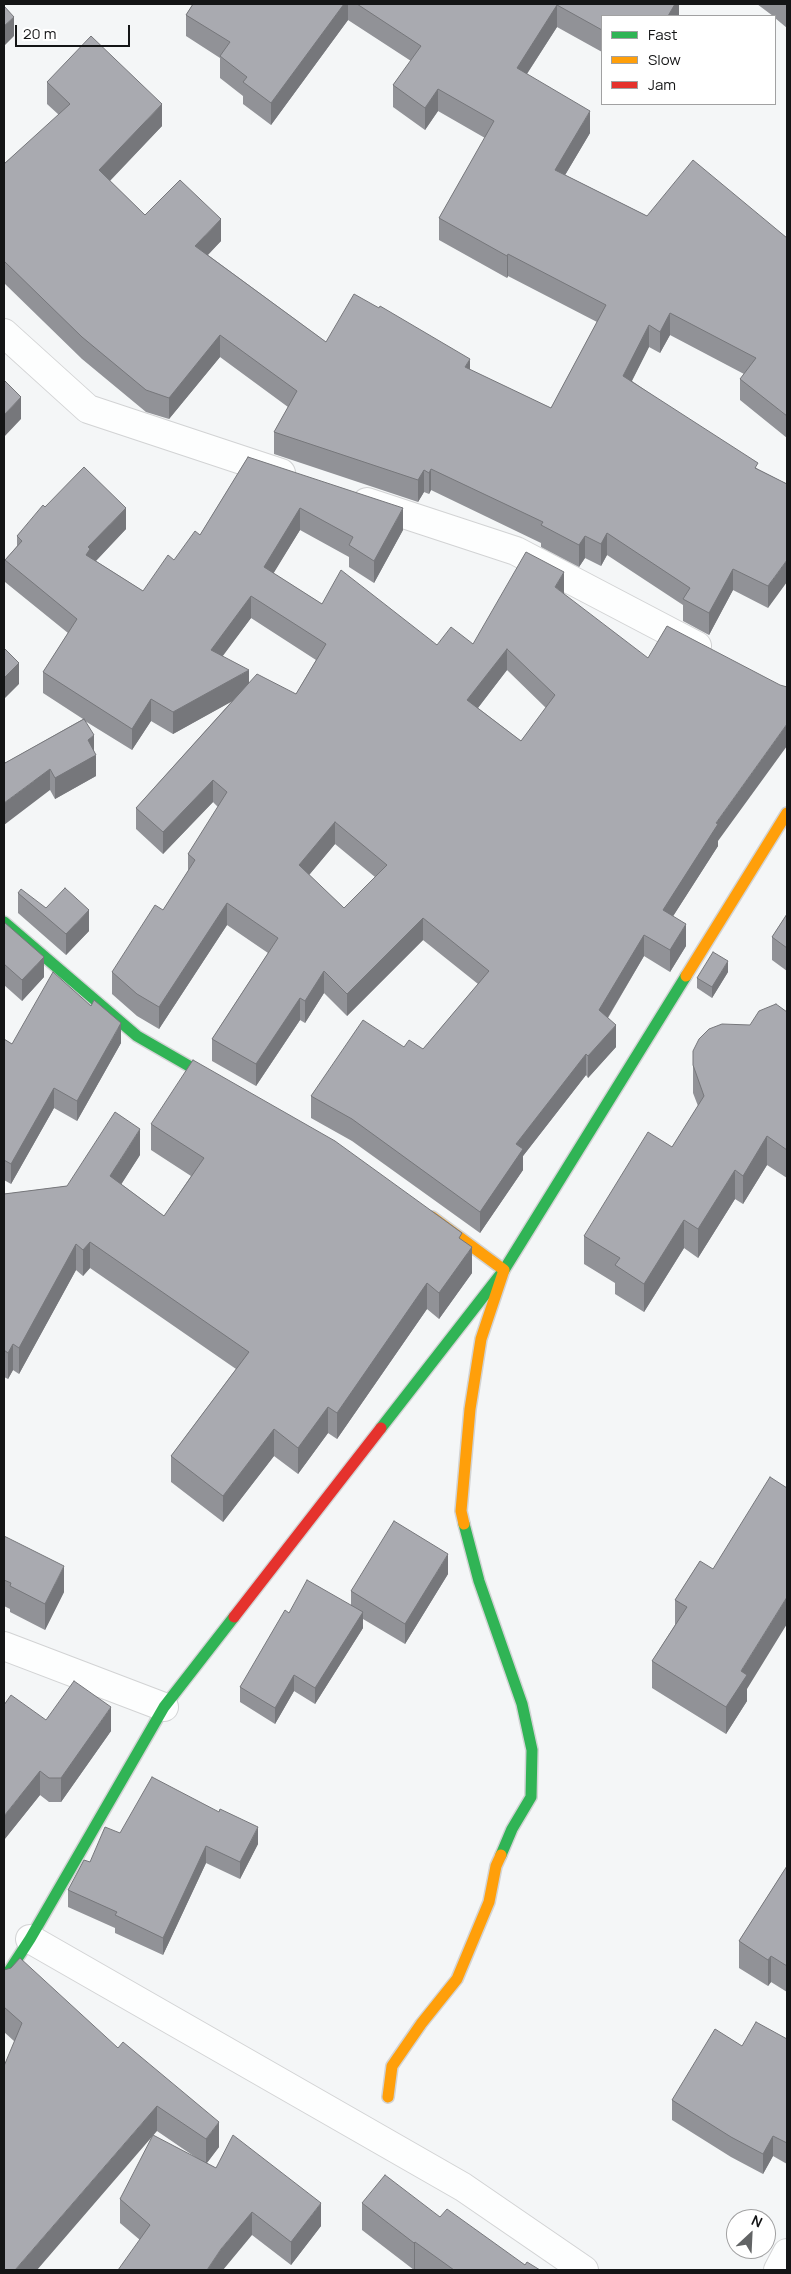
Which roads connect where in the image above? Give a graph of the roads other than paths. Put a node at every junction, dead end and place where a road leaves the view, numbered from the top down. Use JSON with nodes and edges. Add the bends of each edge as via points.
{"nodes":[{"id":1,"x":4,"y":333,"type":"edge"},
{"id":2,"x":302,"y":480,"type":"edge"},
{"id":3,"x":339,"y":492,"type":"edge"},
{"id":4,"x":717,"y":657,"type":"edge"},
{"id":5,"x":787,"y":813,"type":"edge"},
{"id":6,"x":4,"y":922,"type":"edge"},
{"id":7,"x":232,"y":1090,"type":"edge"},
{"id":8,"x":424,"y":1212,"type":"edge"},
{"id":9,"x":504,"y":1270,"type":"junction"},
{"id":10,"x":4,"y":1646,"type":"edge"},
{"id":11,"x":164,"y":1707,"type":"junction"},
{"id":12,"x":30,"y":1939,"type":"junction"},
{"id":13,"x":4,"y":1979,"type":"edge"},
{"id":14,"x":388,"y":2098,"type":"dead end"},
{"id":15,"x":787,"y":2252,"type":"edge"},
{"id":16,"x":584,"y":2270,"type":"edge"},
{"id":17,"x":778,"y":2270,"type":"edge"}],
"edges":[{"from":1,"to":2,"type":"street","via":[[88,410]]},
{"from":3,"to":4,"type":"street","via":[[516,551]]},
{"from":5,"to":9,"type":"street"},
{"from":6,"to":7,"type":"street","via":[[137,1036]]},
{"from":8,"to":9,"type":"street"},
{"from":9,"to":11,"type":"street"},
{"from":9,"to":14,"type":"street","via":[[481,1339],[470,1409],[461,1511],[479,1581],[522,1704],[532,1750],[531,1797],[496,1866],[489,1902],[457,1979],[392,2066]]},
{"from":10,"to":11,"type":"street"},
{"from":11,"to":12,"type":"street"},
{"from":12,"to":13,"type":"street"},
{"from":12,"to":16,"type":"street","via":[[463,2187]]},
{"from":15,"to":17,"type":"street"}]}
